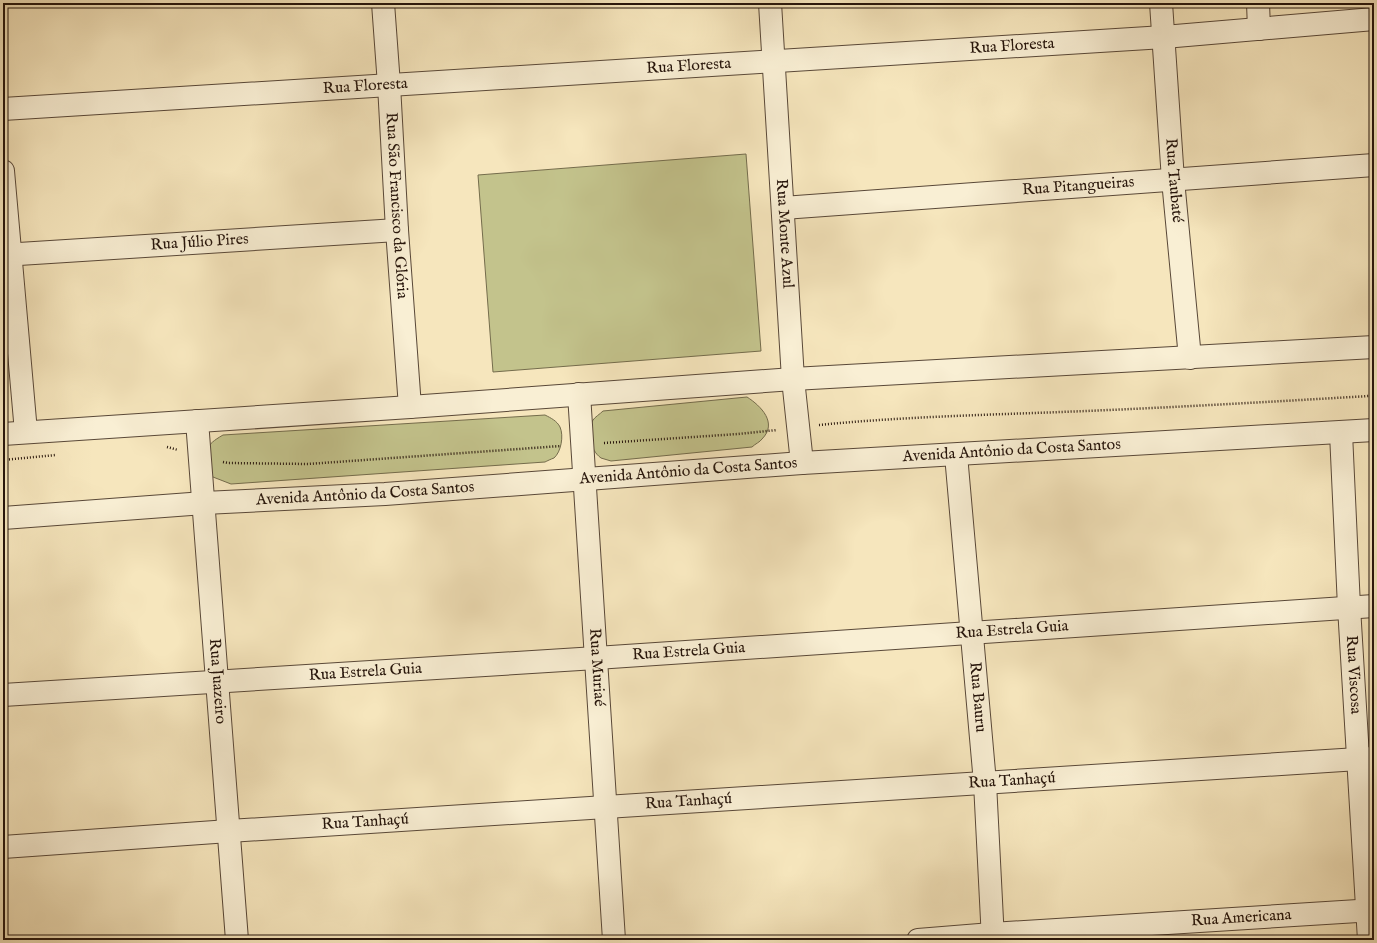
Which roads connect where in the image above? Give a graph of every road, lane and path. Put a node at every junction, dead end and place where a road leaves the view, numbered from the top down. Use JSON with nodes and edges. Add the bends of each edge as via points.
{"nodes":[{"id":1,"x":383,"y":3,"type":"edge"},
{"id":2,"x":770,"y":3,"type":"edge"},
{"id":3,"x":1161,"y":3,"type":"edge"},
{"id":4,"x":1258,"y":3,"type":"edge"},
{"id":5,"x":1374,"y":20,"type":"edge"},
{"id":6,"x":1259,"y":29,"type":"junction"},
{"id":7,"x":1164,"y":37,"type":"junction"},
{"id":8,"x":773,"y":62,"type":"junction"},
{"id":9,"x":389,"y":85,"type":"junction"},
{"id":10,"x":3,"y":109,"type":"edge"},
{"id":11,"x":1374,"y":165,"type":"edge"},
{"id":12,"x":3,"y":171,"type":"edge"},
{"id":13,"x":1173,"y":180,"type":"junction"},
{"id":14,"x":783,"y":208,"type":"junction"},
{"id":15,"x":397,"y":230,"type":"junction"},
{"id":16,"x":7,"y":254,"type":"edge"},
{"id":17,"x":1374,"y":347,"type":"edge"},
{"id":18,"x":1190,"y":358,"type":"junction"},
{"id":19,"x":793,"y":379,"type":"junction"},
{"id":20,"x":1374,"y":392,"type":"edge"},
{"id":21,"x":579,"y":394,"type":"junction"},
{"id":22,"x":410,"y":407,"type":"junction"},
{"id":23,"x":197,"y":422,"type":"junction"},
{"id":24,"x":818,"y":425,"type":"dead end"},
{"id":25,"x":778,"y":430,"type":"dead end"},
{"id":26,"x":1374,"y":430,"type":"edge"},
{"id":27,"x":26,"y":432,"type":"junction"},
{"id":28,"x":1341,"y":433,"type":"junction"},
{"id":29,"x":3,"y":434,"type":"edge"},
{"id":30,"x":604,"y":443,"type":"dead end"},
{"id":31,"x":564,"y":446,"type":"dead end"},
{"id":32,"x":159,"y":448,"type":"dead end"},
{"id":33,"x":182,"y":451,"type":"dead end"},
{"id":34,"x":57,"y":455,"type":"dead end"},
{"id":35,"x":956,"y":455,"type":"junction"},
{"id":36,"x":3,"y":460,"type":"edge"},
{"id":37,"x":220,"y":461,"type":"dead end"},
{"id":38,"x":802,"y":463,"type":"junction"},
{"id":39,"x":585,"y":479,"type":"junction"},
{"id":40,"x":204,"y":503,"type":"junction"},
{"id":41,"x":3,"y":518,"type":"edge"},
{"id":42,"x":1374,"y":606,"type":"edge"},
{"id":43,"x":1349,"y":607,"type":"junction"},
{"id":44,"x":971,"y":633,"type":"junction"},
{"id":45,"x":596,"y":658,"type":"junction"},
{"id":46,"x":217,"y":682,"type":"junction"},
{"id":47,"x":3,"y":695,"type":"edge"},
{"id":48,"x":1366,"y":758,"type":"edge"},
{"id":49,"x":985,"y":783,"type":"junction"},
{"id":50,"x":606,"y":807,"type":"junction"},
{"id":51,"x":229,"y":831,"type":"junction"},
{"id":52,"x":3,"y":847,"type":"edge"},
{"id":53,"x":1370,"y":911,"type":"edge"},
{"id":54,"x":993,"y":937,"type":"edge"},
{"id":55,"x":237,"y":940,"type":"edge"},
{"id":56,"x":614,"y":940,"type":"edge"},
{"id":57,"x":918,"y":940,"type":"edge"},
{"id":58,"x":1369,"y":940,"type":"edge"}],
"edges":[{"from":1,"to":9,"type":"street","name":"Rua São Francisco da Glória"},
{"from":2,"to":8,"type":"street","name":"Rua Monte Azul"},
{"from":3,"to":7,"type":"street","name":"Rua Taubaté"},
{"from":4,"to":6,"type":"street"},
{"from":5,"to":6,"type":"street","name":"Rua Floresta"},
{"from":6,"to":7,"type":"street","name":"Rua Floresta"},
{"from":7,"to":8,"type":"street","name":"Rua Floresta"},
{"from":7,"to":13,"type":"street","name":"Rua Taubaté"},
{"from":8,"to":9,"type":"street","name":"Rua Floresta"},
{"from":8,"to":14,"type":"street","name":"Rua Monte Azul"},
{"from":9,"to":10,"type":"street","name":"Rua Floresta"},
{"from":9,"to":15,"type":"street","name":"Rua São Francisco da Glória"},
{"from":11,"to":13,"type":"street","name":"Rua Pitangueiras"},
{"from":12,"to":16,"type":"street"},
{"from":13,"to":14,"type":"street","name":"Rua Pitangueiras"},
{"from":13,"to":18,"type":"street","name":"Rua Taubaté"},
{"from":14,"to":19,"type":"street","name":"Rua Monte Azul"},
{"from":15,"to":16,"type":"street","name":"Rua Júlio Pires"},
{"from":15,"to":22,"type":"street","name":"Rua São Francisco da Glória"},
{"from":16,"to":27,"type":"street"},
{"from":17,"to":18,"type":"street"},
{"from":18,"to":19,"type":"street"},
{"from":19,"to":21,"type":"street"},
{"from":19,"to":38,"type":"street","name":"Rua Monte Azul"},
{"from":20,"to":24,"type":"path","via":[[1369,396],[1215,406]]},
{"from":21,"to":22,"type":"street"},
{"from":21,"to":39,"type":"street","name":"Rua Muriaé"},
{"from":22,"to":23,"type":"street"},
{"from":23,"to":27,"type":"street"},
{"from":23,"to":40,"type":"street","name":"Rua Juazeiro"},
{"from":25,"to":30,"type":"path"},
{"from":26,"to":28,"type":"street","name":"Avenida Antônio da Costa Santos"},
{"from":27,"to":29,"type":"street"},
{"from":28,"to":35,"type":"street","name":"Avenida Antônio da Costa Santos"},
{"from":28,"to":43,"type":"street","name":"Rua Viscosa"},
{"from":31,"to":37,"type":"path","via":[[308,464]]},
{"from":32,"to":33,"type":"path","via":[[167,447]]},
{"from":34,"to":36,"type":"path"},
{"from":35,"to":38,"type":"street","name":"Avenida Antônio da Costa Santos"},
{"from":35,"to":44,"type":"street","name":"Rua Bauru"},
{"from":38,"to":39,"type":"street","name":"Avenida Antônio da Costa Santos"},
{"from":39,"to":40,"type":"street","name":"Avenida Antônio da Costa Santos","via":[[385,494]]},
{"from":39,"to":45,"type":"street","name":"Rua Muriaé"},
{"from":40,"to":41,"type":"street","name":"Avenida Antônio da Costa Santos"},
{"from":40,"to":46,"type":"street","name":"Rua Juazeiro"},
{"from":42,"to":43,"type":"street","name":"Rua Estrela Guia"},
{"from":43,"to":44,"type":"street","name":"Rua Estrela Guia"},
{"from":43,"to":48,"type":"street","name":"Rua Viscosa"},
{"from":44,"to":45,"type":"street","name":"Rua Estrela Guia"},
{"from":44,"to":49,"type":"street","name":"Rua Bauru"},
{"from":45,"to":46,"type":"street","name":"Rua Estrela Guia"},
{"from":45,"to":50,"type":"street","name":"Rua Muriaé"},
{"from":46,"to":47,"type":"street","name":"Rua Estrela Guia"},
{"from":46,"to":51,"type":"street","name":"Rua Juazeiro"},
{"from":48,"to":49,"type":"street","name":"Rua Tanhaçú"},
{"from":48,"to":53,"type":"street","name":"Rua Viscosa"},
{"from":49,"to":50,"type":"street","name":"Rua Tanhaçú"},
{"from":49,"to":54,"type":"street","name":"Rua Bauru"},
{"from":50,"to":51,"type":"street","name":"Rua Tanhaçú"},
{"from":50,"to":56,"type":"street","name":"Rua Muriaé"},
{"from":51,"to":52,"type":"street","name":"Rua Tanhaçú"},
{"from":51,"to":55,"type":"street","name":"Rua Juazeiro"},
{"from":53,"to":54,"type":"street","name":"Rua Americana"},
{"from":53,"to":58,"type":"street","name":"Rua Viscosa"},
{"from":54,"to":57,"type":"street","name":"Rua Americana"}]}
